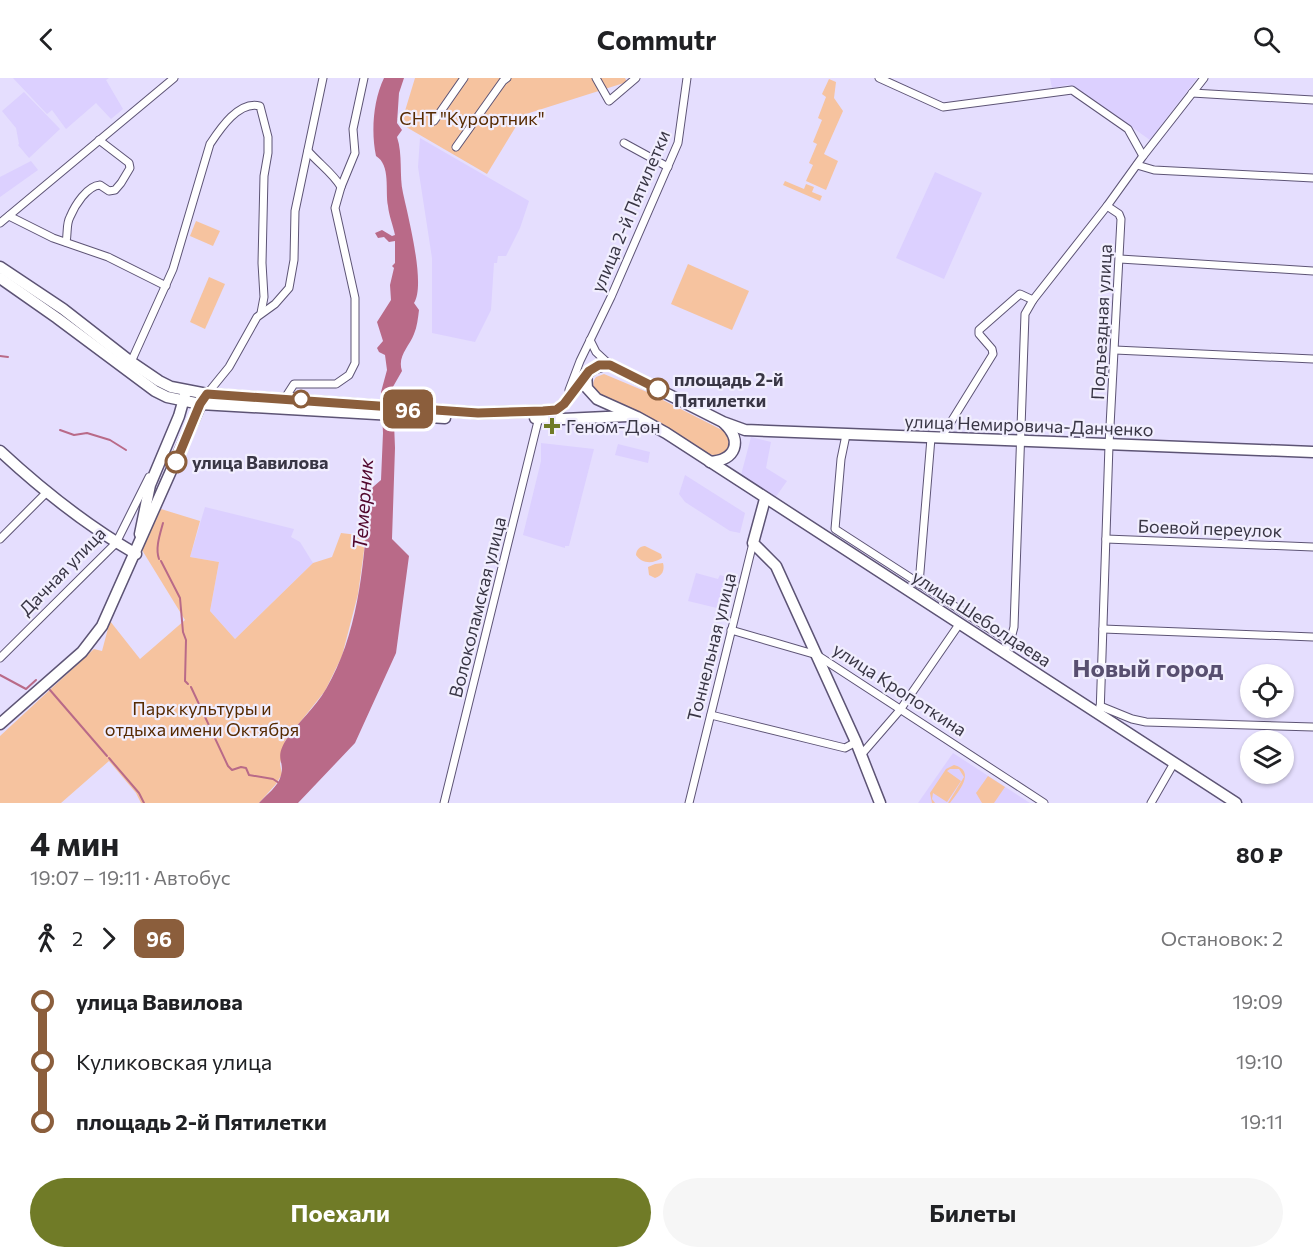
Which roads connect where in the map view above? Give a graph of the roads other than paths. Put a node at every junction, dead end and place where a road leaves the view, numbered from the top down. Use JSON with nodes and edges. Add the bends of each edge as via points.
{"nodes":[{"id":1,"x":174,"y":78,"type":"edge"},
{"id":2,"x":323,"y":78,"type":"edge"},
{"id":3,"x":364,"y":78,"type":"edge"},
{"id":4,"x":464,"y":78,"type":"edge"},
{"id":5,"x":507,"y":78,"type":"edge"},
{"id":6,"x":596,"y":78,"type":"edge"},
{"id":7,"x":636,"y":78,"type":"edge"},
{"id":8,"x":687,"y":78,"type":"edge"},
{"id":9,"x":879,"y":78,"type":"edge"},
{"id":10,"x":1204,"y":78,"type":"edge"},
{"id":11,"x":1192,"y":93,"type":"junction"},
{"id":12,"x":1313,"y":100,"type":"edge"},
{"id":13,"x":434,"y":121,"type":"dead end"},
{"id":14,"x":99,"y":140,"type":"junction"},
{"id":15,"x":624,"y":142,"type":"dead end"},
{"id":16,"x":456,"y":147,"type":"dead end"},
{"id":17,"x":308,"y":151,"type":"junction"},
{"id":18,"x":1143,"y":156,"type":"junction"},
{"id":19,"x":1137,"y":165,"type":"junction"},
{"id":20,"x":668,"y":167,"type":"junction"},
{"id":21,"x":1313,"y":178,"type":"edge"},
{"id":22,"x":341,"y":187,"type":"junction"},
{"id":23,"x":1107,"y":206,"type":"junction"},
{"id":24,"x":9,"y":216,"type":"junction"},
{"id":25,"x":0,"y":223,"type":"edge"},
{"id":26,"x":66,"y":242,"type":"junction"},
{"id":27,"x":1120,"y":259,"type":"junction"},
{"id":28,"x":0,"y":267,"type":"edge"},
{"id":29,"x":1313,"y":271,"type":"edge"},
{"id":30,"x":0,"y":278,"type":"edge"},
{"id":31,"x":166,"y":286,"type":"junction"},
{"id":32,"x":1033,"y":300,"type":"junction"},
{"id":33,"x":261,"y":313,"type":"junction"},
{"id":34,"x":590,"y":340,"type":"junction"},
{"id":35,"x":1114,"y":350,"type":"junction"},
{"id":36,"x":584,"y":352,"type":"junction"},
{"id":37,"x":1313,"y":359,"type":"edge"},
{"id":38,"x":131,"y":362,"type":"junction"},
{"id":39,"x":610,"y":365,"type":"junction"},
{"id":40,"x":586,"y":374,"type":"junction"},
{"id":41,"x":207,"y":394,"type":"junction"},
{"id":42,"x":184,"y":396,"type":"junction"},
{"id":43,"x":570,"y":397,"type":"junction"},
{"id":44,"x":285,"y":398,"type":"junction"},
{"id":45,"x":200,"y":404,"type":"junction"},
{"id":46,"x":345,"y":407,"type":"junction"},
{"id":47,"x":544,"y":415,"type":"junction"},
{"id":48,"x":634,"y":416,"type":"junction"},
{"id":49,"x":723,"y":422,"type":"junction"},
{"id":50,"x":846,"y":435,"type":"junction"},
{"id":51,"x":936,"y":438,"type":"junction"},
{"id":52,"x":1021,"y":441,"type":"junction"},
{"id":53,"x":169,"y":442,"type":"junction"},
{"id":54,"x":1109,"y":445,"type":"junction"},
{"id":55,"x":0,"y":451,"type":"edge"},
{"id":56,"x":1313,"y":452,"type":"edge"},
{"id":57,"x":710,"y":462,"type":"junction"},
{"id":58,"x":157,"y":468,"type":"junction"},
{"id":59,"x":171,"y":474,"type":"junction"},
{"id":60,"x":46,"y":493,"type":"junction"},
{"id":61,"x":765,"y":499,"type":"junction"},
{"id":62,"x":0,"y":539,"type":"edge"},
{"id":63,"x":1106,"y":539,"type":"junction"},
{"id":64,"x":116,"y":543,"type":"junction"},
{"id":65,"x":753,"y":543,"type":"junction"},
{"id":66,"x":1313,"y":547,"type":"edge"},
{"id":67,"x":136,"y":554,"type":"junction"},
{"id":68,"x":919,"y":584,"type":"junction"},
{"id":69,"x":960,"y":623,"type":"junction"},
{"id":70,"x":1103,"y":628,"type":"junction"},
{"id":71,"x":731,"y":630,"type":"junction"},
{"id":72,"x":1313,"y":637,"type":"edge"},
{"id":73,"x":1007,"y":647,"type":"junction"},
{"id":74,"x":817,"y":655,"type":"junction"},
{"id":75,"x":0,"y":658,"type":"edge"},
{"id":76,"x":900,"y":710,"type":"junction"},
{"id":77,"x":1100,"y":710,"type":"junction"},
{"id":78,"x":711,"y":715,"type":"junction"},
{"id":79,"x":0,"y":724,"type":"edge"},
{"id":80,"x":1313,"y":727,"type":"edge"},
{"id":81,"x":856,"y":742,"type":"junction"},
{"id":82,"x":861,"y":755,"type":"junction"},
{"id":83,"x":1174,"y":763,"type":"junction"},
{"id":84,"x":876,"y":800,"type":"edge"},
{"id":85,"x":444,"y":803,"type":"edge"},
{"id":86,"x":689,"y":803,"type":"edge"},
{"id":87,"x":1044,"y":803,"type":"edge"},
{"id":88,"x":1151,"y":803,"type":"edge"},
{"id":89,"x":1236,"y":803,"type":"edge"}],
"edges":[{"from":1,"to":14,"type":"street"},
{"from":2,"to":17,"type":"street"},
{"from":3,"to":22,"type":"street","via":[[353,129],[355,153]]},
{"from":4,"to":13,"type":"street"},
{"from":5,"to":16,"type":"street"},
{"from":6,"to":7,"type":"street","via":[[609,101]]},
{"from":8,"to":20,"type":"street","name":"улица 2-й Пятилетки","via":[[678,143]]},
{"from":9,"to":18,"type":"street","via":[[944,107],[1072,90],[1128,129]]},
{"from":10,"to":11,"type":"street"},
{"from":11,"to":12,"type":"street"},
{"from":11,"to":18,"type":"street"},
{"from":14,"to":24,"type":"street"},
{"from":14,"to":26,"type":"street","via":[[129,163],[130,168],[115,190],[100,185],[88,190],[70,216]]},
{"from":15,"to":20,"type":"street"},
{"from":17,"to":22,"type":"street"},
{"from":17,"to":33,"type":"street","via":[[296,211],[289,288]]},
{"from":18,"to":19,"type":"street"},
{"from":19,"to":21,"type":"street","via":[[1154,170]]},
{"from":19,"to":23,"type":"street"},
{"from":20,"to":34,"type":"street","name":"улица 2-й Пятилетки"},
{"from":22,"to":44,"type":"street","via":[[335,208],[355,298],[355,363],[349,375],[336,384],[294,384]]},
{"from":23,"to":27,"type":"street","name":"Подъездная улица","via":[[1121,219]]},
{"from":23,"to":32,"type":"street"},
{"from":24,"to":25,"type":"street"},
{"from":24,"to":26,"type":"street"},
{"from":26,"to":31,"type":"street","via":[[108,257]]},
{"from":27,"to":29,"type":"street"},
{"from":27,"to":35,"type":"street","name":"Подъездная улица"},
{"from":28,"to":38,"type":"main road"},
{"from":30,"to":42,"type":"main road","via":[[155,391]]},
{"from":31,"to":33,"type":"street","via":[[210,144],[239,110],[260,106],[268,137]]},
{"from":31,"to":38,"type":"street"},
{"from":32,"to":51,"type":"street","via":[[1020,294],[979,330],[993,354]]},
{"from":32,"to":52,"type":"street","via":[[1025,314]]},
{"from":33,"to":41,"type":"street","via":[[229,367]]},
{"from":34,"to":36,"type":"street","name":"улица 2-й Пятилетки"},
{"from":34,"to":39,"type":"street"},
{"from":35,"to":37,"type":"street"},
{"from":35,"to":54,"type":"street","name":"Подъездная улица"},
{"from":36,"to":40,"type":"street"},
{"from":36,"to":43,"type":"street","name":"улица 2-й Пятилетки"},
{"from":38,"to":42,"type":"main road"},
{"from":39,"to":40,"type":"main road","via":[[599,365]]},
{"from":39,"to":49,"type":"main road"},
{"from":40,"to":43,"type":"main road"},
{"from":40,"to":48,"type":"main road","via":[[592,395]]},
{"from":41,"to":42,"type":"main road"},
{"from":41,"to":44,"type":"main road"},
{"from":41,"to":45,"type":"main road"},
{"from":42,"to":45,"type":"main road"},
{"from":42,"to":53,"type":"main road","name":"Дачная улица"},
{"from":43,"to":47,"type":"main road"},
{"from":44,"to":46,"type":"main road"},
{"from":45,"to":46,"type":"main road"},
{"from":45,"to":59,"type":"main road"},
{"from":46,"to":47,"type":"main road","via":[[477,419]]},
{"from":47,"to":48,"type":"main road"},
{"from":47,"to":85,"type":"street","name":"Волоколамская улица"},
{"from":48,"to":57,"type":"main road"},
{"from":49,"to":50,"type":"main road","name":"улица Немировича-Данченко","via":[[745,430]]},
{"from":49,"to":57,"type":"main road","via":[[732,431],[734,448],[724,460]]},
{"from":50,"to":51,"type":"main road","name":"улица Немировича-Данченко"},
{"from":50,"to":68,"type":"street","via":[[835,529]]},
{"from":51,"to":52,"type":"main road","name":"улица Немировича-Данченко"},
{"from":51,"to":68,"type":"street"},
{"from":52,"to":54,"type":"main road","name":"улица Немировича-Данченко"},
{"from":52,"to":73,"type":"street","via":[[1014,627]]},
{"from":53,"to":58,"type":"main road","name":"Дачная улица"},
{"from":53,"to":59,"type":"main road"},
{"from":54,"to":56,"type":"main road","name":"улица Немировича-Данченко"},
{"from":54,"to":63,"type":"street","name":"Подъездная улица"},
{"from":55,"to":60,"type":"main road"},
{"from":57,"to":61,"type":"main road","name":"улица Шеболдаева"},
{"from":58,"to":64,"type":"street","name":"Дачная улица","via":[[147,479]]},
{"from":58,"to":67,"type":"main road","name":"Дачная улица"},
{"from":59,"to":67,"type":"main road"},
{"from":60,"to":62,"type":"street"},
{"from":60,"to":64,"type":"main road"},
{"from":61,"to":65,"type":"main road","name":"Тоннельная улица"},
{"from":61,"to":69,"type":"main road","name":"улица Шеболдаева"},
{"from":63,"to":66,"type":"street","name":"Боевой переулок"},
{"from":63,"to":70,"type":"street","name":"Подъездная улица"},
{"from":64,"to":67,"type":"main road"},
{"from":64,"to":75,"type":"street","name":"Дачная улица"},
{"from":65,"to":71,"type":"street","name":"Тоннельная улица"},
{"from":65,"to":74,"type":"main road","name":"улица Кропоткина","via":[[776,566]]},
{"from":67,"to":79,"type":"main road","via":[[96,635]]},
{"from":68,"to":73,"type":"street"},
{"from":69,"to":73,"type":"main road","name":"улица Шеболдаева"},
{"from":69,"to":76,"type":"street"},
{"from":70,"to":72,"type":"street"},
{"from":70,"to":77,"type":"street","name":"Подъездная улица"},
{"from":71,"to":74,"type":"street"},
{"from":71,"to":78,"type":"street","name":"Тоннельная улица"},
{"from":73,"to":77,"type":"main road","name":"улица Шеболдаева"},
{"from":74,"to":76,"type":"street","name":"улица Кропоткина"},
{"from":74,"to":81,"type":"main road"},
{"from":76,"to":82,"type":"street"},
{"from":76,"to":87,"type":"street","name":"улица Кропоткина"},
{"from":77,"to":80,"type":"street","via":[[1146,722]]},
{"from":77,"to":83,"type":"main road","name":"улица Шеболдаева"},
{"from":78,"to":81,"type":"street","via":[[845,748]]},
{"from":78,"to":86,"type":"street","name":"Тоннельная улица"},
{"from":81,"to":82,"type":"main road"},
{"from":82,"to":84,"type":"main road"},
{"from":83,"to":88,"type":"street"},
{"from":83,"to":89,"type":"main road","name":"улица Шеболдаева"}]}
